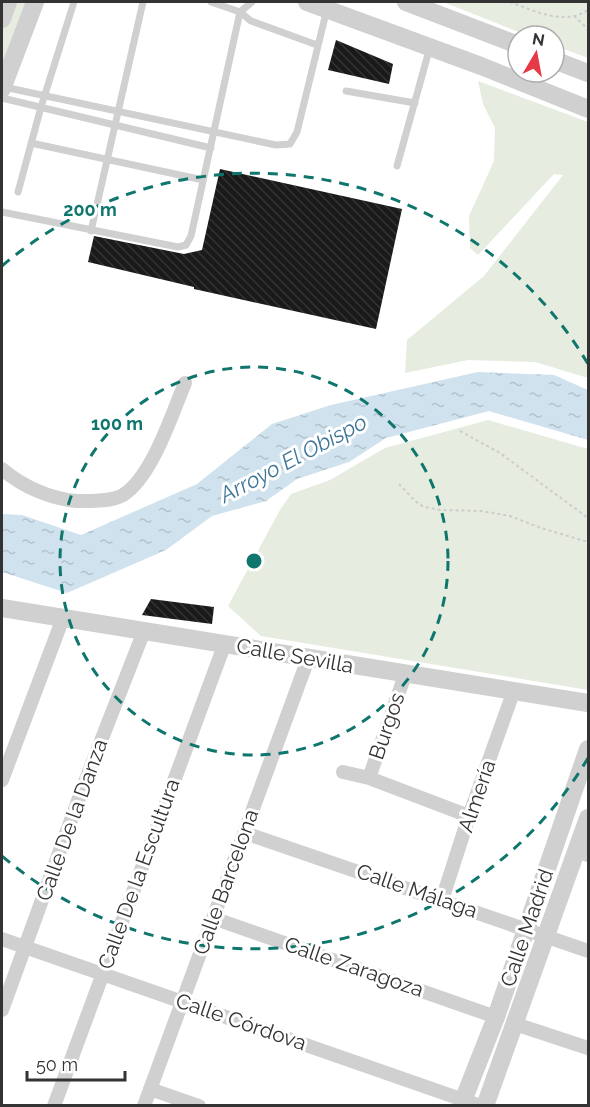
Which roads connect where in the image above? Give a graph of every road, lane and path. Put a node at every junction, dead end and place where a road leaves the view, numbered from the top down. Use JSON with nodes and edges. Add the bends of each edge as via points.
{"nodes":[{"id":1,"x":8,"y":2,"type":"edge"},
{"id":2,"x":35,"y":2,"type":"edge"},
{"id":3,"x":74,"y":2,"type":"edge"},
{"id":4,"x":143,"y":2,"type":"edge"},
{"id":5,"x":211,"y":2,"type":"edge"},
{"id":6,"x":252,"y":2,"type":"edge"},
{"id":7,"x":307,"y":2,"type":"edge"},
{"id":8,"x":406,"y":2,"type":"edge"},
{"id":9,"x":510,"y":2,"type":"edge"},
{"id":10,"x":329,"y":5,"type":"edge"},
{"id":11,"x":588,"y":10,"type":"edge"},
{"id":12,"x":240,"y":12,"type":"junction"},
{"id":13,"x":574,"y":16,"type":"junction"},
{"id":14,"x":2,"y":19,"type":"edge"},
{"id":15,"x":588,"y":29,"type":"edge"},
{"id":16,"x":506,"y":40,"type":"edge"},
{"id":17,"x":317,"y":45,"type":"junction"},
{"id":18,"x":430,"y":47,"type":"junction"},
{"id":19,"x":566,"y":65,"type":"edge"},
{"id":20,"x":588,"y":73,"type":"edge"},
{"id":21,"x":2,"y":91,"type":"edge"},
{"id":22,"x":346,"y":91,"type":"dead end"},
{"id":23,"x":45,"y":95,"type":"junction"},
{"id":24,"x":415,"y":103,"type":"junction"},
{"id":25,"x":41,"y":107,"type":"junction"},
{"id":26,"x":588,"y":109,"type":"edge"},
{"id":27,"x":118,"y":111,"type":"junction"},
{"id":28,"x":114,"y":126,"type":"junction"},
{"id":29,"x":214,"y":132,"type":"junction"},
{"id":30,"x":32,"y":143,"type":"junction"},
{"id":31,"x":211,"y":148,"type":"junction"},
{"id":32,"x":106,"y":158,"type":"junction"},
{"id":33,"x":398,"y":166,"type":"dead end"},
{"id":34,"x":203,"y":180,"type":"junction"},
{"id":35,"x":18,"y":192,"type":"dead end"},
{"id":36,"x":2,"y":212,"type":"edge"},
{"id":37,"x":91,"y":231,"type":"junction"},
{"id":38,"x":185,"y":383,"type":"dead end"},
{"id":39,"x":460,"y":431,"type":"dead end"},
{"id":40,"x":2,"y":469,"type":"edge"},
{"id":41,"x":399,"y":483,"type":"dead end"},
{"id":42,"x":588,"y":518,"type":"edge"},
{"id":43,"x":588,"y":542,"type":"edge"},
{"id":44,"x":2,"y":608,"type":"edge"},
{"id":45,"x":63,"y":618,"type":"junction"},
{"id":46,"x":144,"y":631,"type":"junction"},
{"id":47,"x":225,"y":643,"type":"junction"},
{"id":48,"x":308,"y":659,"type":"junction"},
{"id":49,"x":405,"y":675,"type":"junction"},
{"id":50,"x":513,"y":693,"type":"junction"},
{"id":51,"x":588,"y":703,"type":"edge"},
{"id":52,"x":588,"y":749,"type":"edge"},
{"id":53,"x":347,"y":772,"type":"dead end"},
{"id":54,"x":369,"y":778,"type":"junction"},
{"id":55,"x":2,"y":780,"type":"edge"},
{"id":56,"x":469,"y":816,"type":"junction"},
{"id":57,"x":588,"y":818,"type":"edge"},
{"id":58,"x":245,"y":833,"type":"junction"},
{"id":59,"x":582,"y":853,"type":"edge"},
{"id":60,"x":442,"y":900,"type":"junction"},
{"id":61,"x":213,"y":918,"type":"junction"},
{"id":62,"x":526,"y":929,"type":"junction"},
{"id":63,"x":546,"y":936,"type":"junction"},
{"id":64,"x":2,"y":939,"type":"edge"},
{"id":65,"x":25,"y":948,"type":"junction"},
{"id":66,"x":588,"y":951,"type":"edge"},
{"id":67,"x":102,"y":974,"type":"junction"},
{"id":68,"x":183,"y":1001,"type":"junction"},
{"id":69,"x":2,"y":1010,"type":"edge"},
{"id":70,"x":496,"y":1017,"type":"junction"},
{"id":71,"x":515,"y":1024,"type":"junction"},
{"id":72,"x":588,"y":1048,"type":"edge"},
{"id":73,"x":150,"y":1089,"type":"junction"},
{"id":74,"x":462,"y":1102,"type":"edge"},
{"id":75,"x":54,"y":1106,"type":"edge"},
{"id":76,"x":144,"y":1106,"type":"edge"},
{"id":77,"x":199,"y":1106,"type":"edge"},
{"id":78,"x":483,"y":1106,"type":"edge"}],
"edges":[{"from":1,"to":14,"type":"street"},
{"from":2,"to":21,"type":"street"},
{"from":3,"to":23,"type":"lane"},
{"from":4,"to":27,"type":"lane"},
{"from":5,"to":12,"type":"lane"},
{"from":6,"to":12,"type":"lane"},
{"from":7,"to":10,"type":"street"},
{"from":8,"to":16,"type":"street"},
{"from":9,"to":13,"type":"path","via":[[550,16]]},
{"from":10,"to":17,"type":"lane"},
{"from":10,"to":18,"type":"street"},
{"from":11,"to":13,"type":"path"},
{"from":12,"to":17,"type":"lane","via":[[251,21]]},
{"from":12,"to":29,"type":"lane"},
{"from":13,"to":15,"type":"path"},
{"from":17,"to":29,"type":"lane","via":[[297,132],[290,144],[276,145]]},
{"from":18,"to":24,"type":"lane"},
{"from":18,"to":26,"type":"street"},
{"from":19,"to":20,"type":"street"},
{"from":21,"to":23,"type":"lane"},
{"from":21,"to":25,"type":"lane"},
{"from":22,"to":24,"type":"lane"},
{"from":23,"to":25,"type":"lane"},
{"from":23,"to":27,"type":"lane"},
{"from":24,"to":33,"type":"lane"},
{"from":25,"to":28,"type":"lane"},
{"from":25,"to":30,"type":"lane"},
{"from":27,"to":28,"type":"lane"},
{"from":27,"to":29,"type":"lane"},
{"from":28,"to":31,"type":"lane"},
{"from":28,"to":32,"type":"lane"},
{"from":29,"to":31,"type":"lane"},
{"from":30,"to":32,"type":"lane"},
{"from":30,"to":35,"type":"lane"},
{"from":31,"to":34,"type":"lane"},
{"from":32,"to":34,"type":"lane"},
{"from":32,"to":37,"type":"lane"},
{"from":34,"to":37,"type":"lane","via":[[186,245],[178,247]]},
{"from":36,"to":37,"type":"lane"},
{"from":38,"to":40,"type":"street","via":[[153,458],[121,496],[92,501],[62,500],[16,480]]},
{"from":39,"to":42,"type":"path","via":[[500,453]]},
{"from":41,"to":43,"type":"path","via":[[424,507],[510,516]]},
{"from":44,"to":45,"type":"street","name":"Calle Sevilla"},
{"from":45,"to":46,"type":"street","name":"Calle Sevilla"},
{"from":45,"to":55,"type":"street"},
{"from":46,"to":47,"type":"street","name":"Calle Sevilla"},
{"from":46,"to":65,"type":"street","name":"Calle De la Danza"},
{"from":47,"to":48,"type":"street","name":"Calle Sevilla"},
{"from":47,"to":67,"type":"street","name":"Calle De la Escultura"},
{"from":48,"to":49,"type":"street","name":"Calle Sevilla"},
{"from":48,"to":58,"type":"street","name":"Calle Barcelona"},
{"from":49,"to":50,"type":"street","name":"Calle Sevilla"},
{"from":49,"to":54,"type":"street","name":"Burgos"},
{"from":50,"to":51,"type":"street","name":"Calle Sevilla"},
{"from":50,"to":56,"type":"street","name":"Almería"},
{"from":52,"to":62,"type":"street","name":"Calle Madrid"},
{"from":53,"to":54,"type":"street"},
{"from":54,"to":56,"type":"street"},
{"from":56,"to":60,"type":"street","name":"Almería"},
{"from":57,"to":59,"type":"street","name":"Calle Madrid"},
{"from":58,"to":60,"type":"street","name":"Calle Málaga"},
{"from":58,"to":61,"type":"street","name":"Calle Barcelona"},
{"from":59,"to":63,"type":"street","name":"Calle Madrid"},
{"from":60,"to":62,"type":"street","name":"Calle Málaga"},
{"from":61,"to":68,"type":"street","name":"Calle Barcelona"},
{"from":61,"to":70,"type":"street","name":"Calle Zaragoza"},
{"from":62,"to":63,"type":"street","name":"Calle Málaga"},
{"from":62,"to":70,"type":"street","name":"Calle Madrid"},
{"from":63,"to":66,"type":"street","name":"Calle Málaga"},
{"from":63,"to":71,"type":"street","name":"Calle Madrid"},
{"from":64,"to":65,"type":"street","name":"Calle Córdova"},
{"from":65,"to":67,"type":"street","name":"Calle Córdova"},
{"from":65,"to":69,"type":"street","name":"Calle De la Danza"},
{"from":67,"to":68,"type":"street","name":"Calle Córdova"},
{"from":67,"to":75,"type":"street","name":"Calle De la Escultura"},
{"from":68,"to":73,"type":"street","name":"Calle Barcelona"},
{"from":68,"to":74,"type":"street","name":"Calle Córdova"},
{"from":70,"to":74,"type":"street","name":"Calle Madrid"},
{"from":71,"to":72,"type":"street"},
{"from":71,"to":78,"type":"street","name":"Calle Madrid"},
{"from":73,"to":76,"type":"street","name":"Calle Barcelona"},
{"from":73,"to":77,"type":"street"},
{"from":74,"to":78,"type":"street","name":"Calle Córdova"}]}
